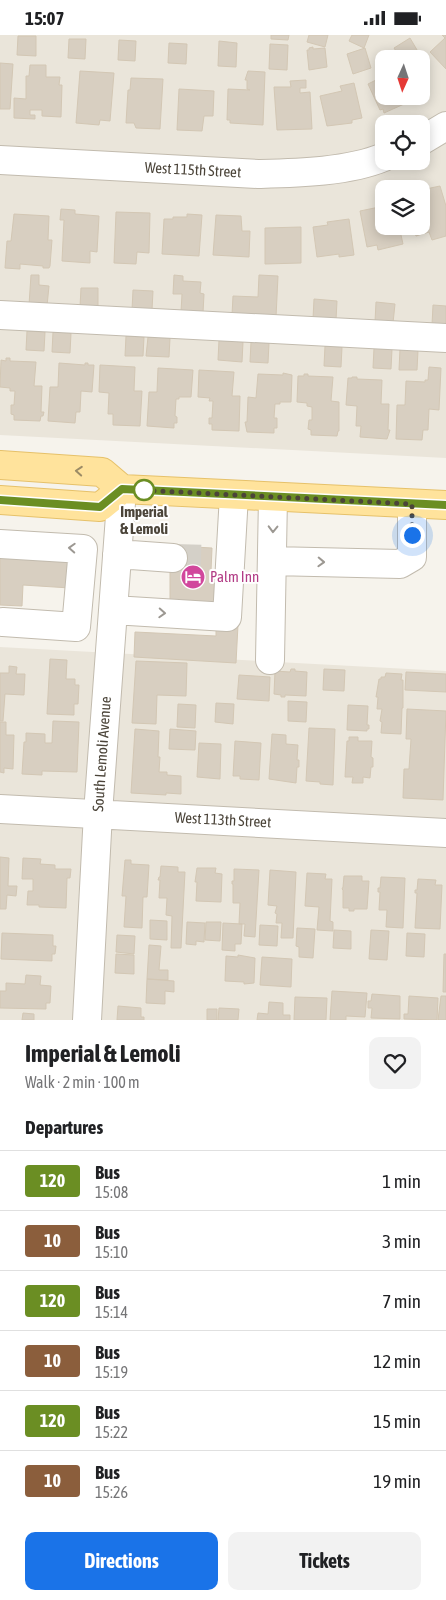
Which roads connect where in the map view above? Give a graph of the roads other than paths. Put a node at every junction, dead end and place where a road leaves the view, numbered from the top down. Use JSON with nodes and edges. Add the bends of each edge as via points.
{"nodes":[{"id":1,"x":446,"y":126,"type":"edge"},
{"id":2,"x":430,"y":136,"type":"edge"},
{"id":3,"x":375,"y":159,"type":"edge"},
{"id":4,"x":0,"y":161,"type":"edge"},
{"id":5,"x":0,"y":315,"type":"edge"},
{"id":6,"x":446,"y":338,"type":"edge"},
{"id":7,"x":0,"y":465,"type":"edge"},
{"id":8,"x":122,"y":489,"type":"junction"},
{"id":9,"x":234,"y":495,"type":"junction"},
{"id":10,"x":273,"y":497,"type":"junction"},
{"id":11,"x":0,"y":500,"type":"edge"},
{"id":12,"x":412,"y":504,"type":"junction"},
{"id":13,"x":446,"y":505,"type":"edge"},
{"id":14,"x":0,"y":545,"type":"edge"},
{"id":15,"x":118,"y":554,"type":"junction"},
{"id":16,"x":173,"y":557,"type":"tunnel mouth"},
{"id":17,"x":272,"y":561,"type":"junction"},
{"id":18,"x":81,"y":587,"type":"junction"},
{"id":19,"x":113,"y":609,"type":"junction"},
{"id":20,"x":3,"y":622,"type":"dead end"},
{"id":21,"x":76,"y":627,"type":"junction"},
{"id":22,"x":270,"y":660,"type":"dead end"},
{"id":23,"x":0,"y":809,"type":"edge"},
{"id":24,"x":98,"y":813,"type":"junction"},
{"id":25,"x":446,"y":833,"type":"edge"},
{"id":26,"x":87,"y":1020,"type":"edge"}],
"edges":[{"from":1,"to":2,"type":"street"},
{"from":3,"to":4,"type":"street","name":"West 115th Street","via":[[301,173],[258,174]]},
{"from":5,"to":6,"type":"street"},
{"from":8,"to":7,"type":"main road","one_way":true,"via":[[102,472]]},
{"from":8,"to":9,"type":"main road"},
{"from":8,"to":11,"type":"main road","via":[[100,507]]},
{"from":8,"to":15,"type":"street","name":"South Lemoli Avenue"},
{"from":9,"to":10,"type":"main road"},
{"from":19,"to":9,"type":"street","one_way":true,"via":[[227,617],[221,560]]},
{"from":10,"to":12,"type":"main road"},
{"from":10,"to":17,"type":"street","one_way":true},
{"from":12,"to":13,"type":"main road"},
{"from":17,"to":12,"type":"street","one_way":true,"via":[[400,565],[412,557]]},
{"from":18,"to":14,"type":"street","one_way":true,"via":[[83,549]]},
{"from":15,"to":16,"type":"street"},
{"from":15,"to":19,"type":"street","name":"South Lemoli Avenue"},
{"from":17,"to":22,"type":"street"},
{"from":18,"to":19,"type":"street"},
{"from":18,"to":21,"type":"street"},
{"from":19,"to":21,"type":"street"},
{"from":19,"to":24,"type":"street","name":"South Lemoli Avenue"},
{"from":20,"to":21,"type":"street"},
{"from":23,"to":24,"type":"street","name":"West 113th Street"},
{"from":24,"to":25,"type":"street","name":"West 113th Street"},
{"from":24,"to":26,"type":"street","name":"South Lemoli Avenue"}]}
